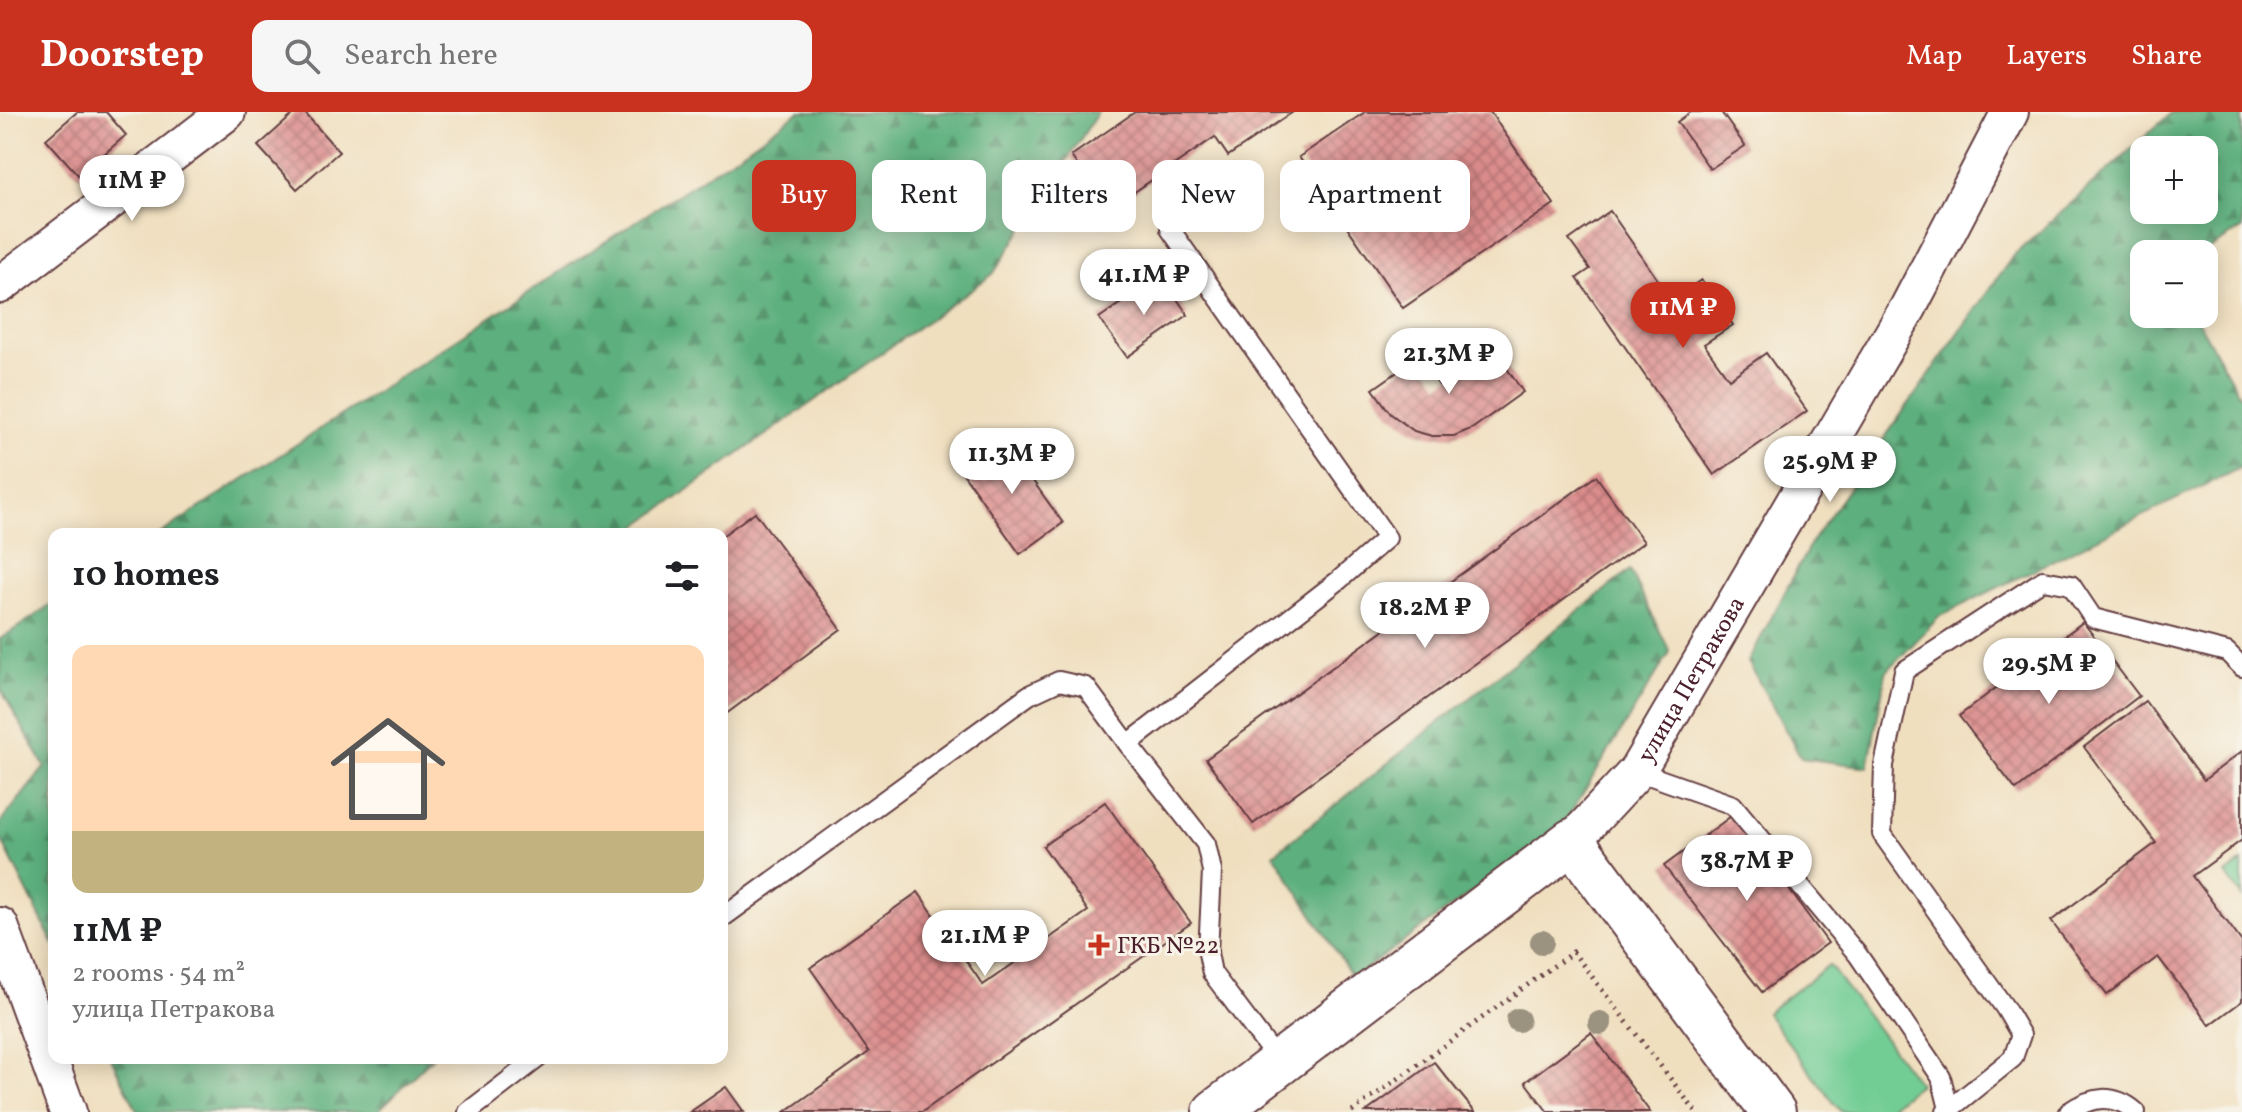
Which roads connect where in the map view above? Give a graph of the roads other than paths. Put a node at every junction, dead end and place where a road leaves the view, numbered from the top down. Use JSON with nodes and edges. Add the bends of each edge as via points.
{"nodes":[{"id":1,"x":227,"y":112,"type":"edge"},
{"id":2,"x":2010,"y":112,"type":"edge"},
{"id":3,"x":1172,"y":232,"type":"edge"},
{"id":4,"x":0,"y":285,"type":"edge"},
{"id":5,"x":2242,"y":667,"type":"edge"},
{"id":6,"x":1128,"y":744,"type":"junction"},
{"id":7,"x":1637,"y":771,"type":"junction"},
{"id":8,"x":1572,"y":841,"type":"junction"},
{"id":9,"x":728,"y":914,"type":"edge"},
{"id":10,"x":0,"y":926,"type":"edge"},
{"id":11,"x":48,"y":1057,"type":"edge"},
{"id":12,"x":1280,"y":1063,"type":"junction"},
{"id":13,"x":50,"y":1064,"type":"edge"},
{"id":14,"x":530,"y":1064,"type":"edge"},
{"id":15,"x":1948,"y":1111,"type":"edge"},
{"id":16,"x":68,"y":1112,"type":"edge"},
{"id":17,"x":468,"y":1112,"type":"edge"},
{"id":18,"x":1215,"y":1112,"type":"edge"},
{"id":19,"x":1773,"y":1112,"type":"edge"},
{"id":20,"x":2069,"y":1112,"type":"edge"},
{"id":21,"x":2136,"y":1112,"type":"edge"}],
"edges":[{"from":1,"to":4,"type":"street"},
{"from":2,"to":7,"type":"street","name":"улица Петракова","via":[[1908,308]]},
{"from":3,"to":6,"type":"lane","via":[[1387,538]]},
{"from":5,"to":15,"type":"lane","via":[[2227,652],[2093,618],[2071,585],[2043,580],[1904,671],[1884,765],[1882,834],[2021,1035],[2013,1058]]},
{"from":6,"to":9,"type":"lane","via":[[1086,687],[1059,681],[1029,695]]},
{"from":6,"to":12,"type":"lane","via":[[1206,844],[1212,871],[1212,973]]},
{"from":7,"to":8,"type":"street","name":"улица Петракова"},
{"from":7,"to":15,"type":"lane","via":[[1733,805],[1858,955],[1941,1077]]},
{"from":8,"to":12,"type":"street","name":"улица Петракова"},
{"from":8,"to":19,"type":"street"},
{"from":10,"to":11,"type":"street"},
{"from":12,"to":18,"type":"street","name":"улица Петракова"},
{"from":13,"to":16,"type":"street"},
{"from":14,"to":17,"type":"lane"},
{"from":20,"to":21,"type":"lane","via":[[2083,1101],[2106,1098]]}]}
